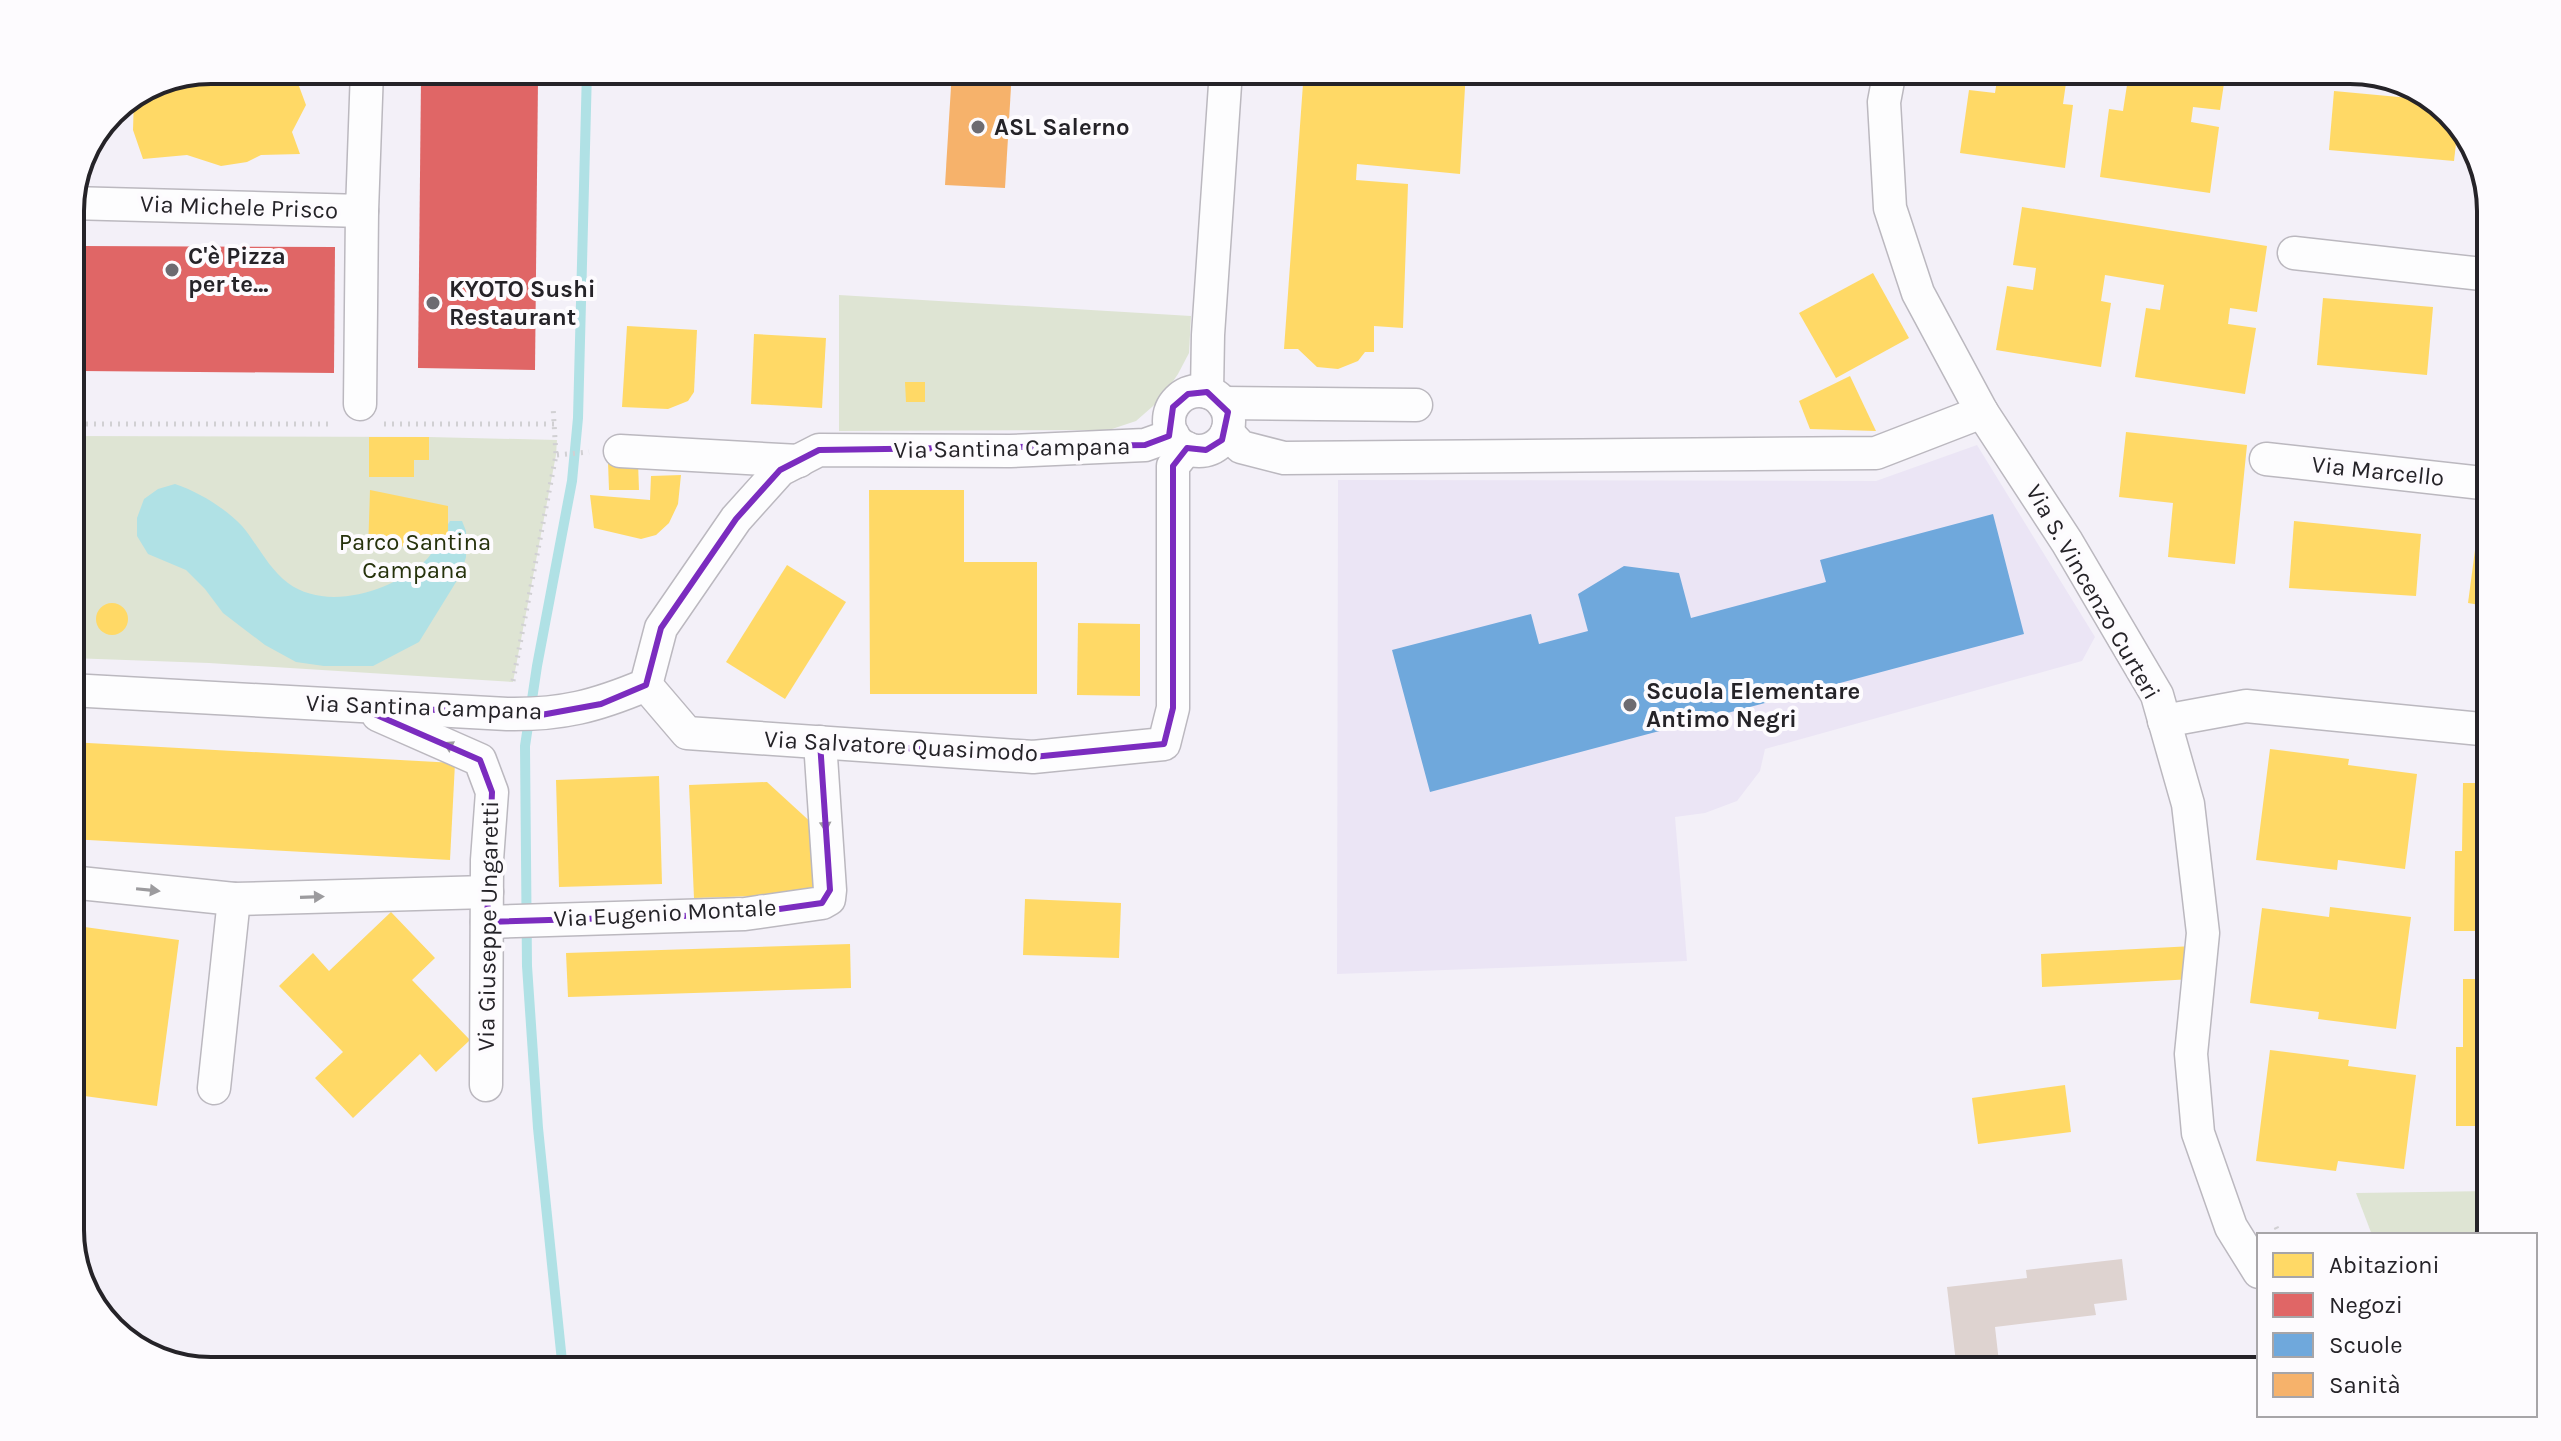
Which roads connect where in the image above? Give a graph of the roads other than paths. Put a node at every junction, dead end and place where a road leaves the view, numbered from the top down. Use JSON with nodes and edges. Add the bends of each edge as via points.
{"nodes":[{"id":1,"x":367,"y":84,"type":"edge"},
{"id":2,"x":1225,"y":84,"type":"edge"},
{"id":3,"x":1887,"y":84,"type":"edge"},
{"id":4,"x":84,"y":203,"type":"edge"},
{"id":5,"x":362,"y":211,"type":"junction"},
{"id":6,"x":2294,"y":253,"type":"dead end"},
{"id":7,"x":2477,"y":273,"type":"edge"},
{"id":8,"x":1416,"y":405,"type":"dead end"},
{"id":9,"x":1219,"y":409,"type":"junction"},
{"id":10,"x":1982,"y":412,"type":"junction"},
{"id":11,"x":360,"y":417,"type":"road end"},
{"id":12,"x":1180,"y":442,"type":"junction"},
{"id":13,"x":604,"y":452,"type":"road end"},
{"id":14,"x":2266,"y":459,"type":"dead end"},
{"id":15,"x":799,"y":461,"type":"junction"},
{"id":16,"x":2477,"y":482,"type":"edge"},
{"id":17,"x":646,"y":685,"type":"junction"},
{"id":18,"x":84,"y":691,"type":"edge"},
{"id":19,"x":356,"y":706,"type":"junction"},
{"id":20,"x":2164,"y":721,"type":"junction"},
{"id":21,"x":2477,"y":729,"type":"edge"},
{"id":22,"x":820,"y":742,"type":"junction"},
{"id":23,"x":84,"y":883,"type":"edge"},
{"id":24,"x":234,"y":899,"type":"junction"},
{"id":25,"x":492,"y":911,"type":"junction"},
{"id":26,"x":486,"y":1085,"type":"dead end"},
{"id":27,"x":214,"y":1088,"type":"dead end"},
{"id":28,"x":2257,"y":1269,"type":"edge"}],
"edges":[{"from":1,"to":5,"type":"street","name":"Via Michele Prisco"},
{"from":2,"to":9,"type":"street","via":[[1208,335]]},
{"from":3,"to":10,"type":"street","name":"Via S. Vincenzo Curteri","via":[[1890,208],[1918,293]]},
{"from":4,"to":5,"type":"street","name":"Via Michele Prisco"},
{"from":5,"to":11,"type":"street"},
{"from":6,"to":7,"type":"street"},
{"from":8,"to":9,"type":"street"},
{"from":9,"to":10,"type":"street","via":[[1241,447],[1284,458],[1876,453]]},
{"from":9,"to":12,"type":"street","via":[[1222,440],[1196,451]]},
{"from":9,"to":12,"type":"street","via":[[1197,392],[1179,399],[1170,416]]},
{"from":10,"to":20,"type":"street","name":"Via S. Vincenzo Curteri","via":[[2075,554],[2157,695]]},
{"from":12,"to":15,"type":"street","name":"Via Santina Campana","via":[[1025,451],[819,450]]},
{"from":12,"to":22,"type":"street","name":"Via Salvatore Quasimodo","via":[[1173,466],[1173,708],[1164,744],[1033,757]]},
{"from":13,"to":15,"type":"street"},
{"from":14,"to":16,"type":"street","name":"Via Marcello"},
{"from":15,"to":17,"type":"street","name":"Via Santina Campana","via":[[780,470],[736,519],[661,628]]},
{"from":17,"to":19,"type":"street","name":"Via Santina Campana","via":[[601,704],[541,715]]},
{"from":17,"to":22,"type":"street","name":"Via Salvatore Quasimodo","via":[[687,733]]},
{"from":18,"to":19,"type":"street","name":"Via Santina Campana"},
{"from":25,"to":19,"type":"street","name":"Via Giuseppe Ungaretti","one_way":true,"via":[[492,792],[480,760]]},
{"from":20,"to":21,"type":"street","via":[[2246,706]]},
{"from":20,"to":28,"type":"street","name":"Via S. Vincenzo Curteri","via":[[2188,804],[2203,933],[2191,1054],[2198,1133],[2231,1227]]},
{"from":22,"to":25,"type":"street","name":"Via Eugenio Montale","one_way":true,"via":[[829,899],[822,903],[745,914],[545,919]]},
{"from":23,"to":24,"type":"street","name":"Via Eugenio Montale","one_way":true},
{"from":24,"to":25,"type":"street","name":"Via Eugenio Montale","one_way":true},
{"from":24,"to":27,"type":"street"},
{"from":25,"to":26,"type":"street","name":"Via Giuseppe Ungaretti"}]}
